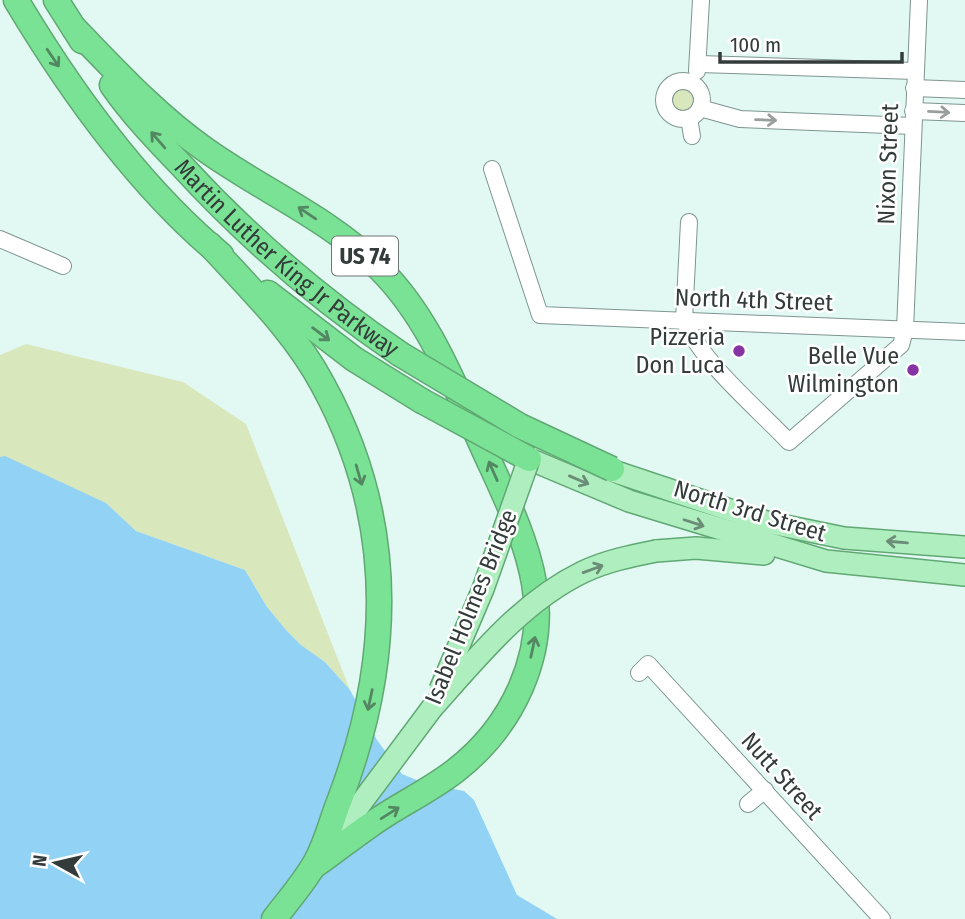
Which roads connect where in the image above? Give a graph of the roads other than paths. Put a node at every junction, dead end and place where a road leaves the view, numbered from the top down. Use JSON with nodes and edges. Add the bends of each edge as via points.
{"nodes":[{"id":1,"x":16,"y":0,"type":"edge"},
{"id":2,"x":56,"y":0,"type":"edge"},
{"id":3,"x":701,"y":0,"type":"edge"},
{"id":4,"x":919,"y":0,"type":"edge"},
{"id":5,"x":74,"y":28,"type":"junction"},
{"id":6,"x":699,"y":64,"type":"junction"},
{"id":7,"x":915,"y":71,"type":"junction"},
{"id":8,"x":692,"y":83,"type":"junction"},
{"id":9,"x":914,"y":88,"type":"junction"},
{"id":10,"x":965,"y":90,"type":"edge"},
{"id":11,"x":694,"y":113,"type":"junction"},
{"id":12,"x":965,"y":113,"type":"edge"},
{"id":13,"x":913,"y":118,"type":"junction"},
{"id":14,"x":692,"y":136,"type":"dead end"},
{"id":15,"x":492,"y":169,"type":"dead end"},
{"id":16,"x":689,"y":222,"type":"dead end"},
{"id":17,"x":0,"y":239,"type":"edge"},
{"id":18,"x":210,"y":245,"type":"junction"},
{"id":19,"x":63,"y":266,"type":"dead end"},
{"id":20,"x":684,"y":320,"type":"junction"},
{"id":21,"x":905,"y":330,"type":"junction"},
{"id":22,"x":965,"y":332,"type":"edge"},
{"id":23,"x":529,"y":459,"type":"junction"},
{"id":24,"x":612,"y":469,"type":"junction"},
{"id":25,"x":965,"y":547,"type":"edge"},
{"id":26,"x":826,"y":561,"type":"junction"},
{"id":27,"x":965,"y":575,"type":"edge"},
{"id":28,"x":643,"y":668,"type":"dead end"},
{"id":29,"x":432,"y":708,"type":"junction"},
{"id":30,"x":765,"y":790,"type":"junction"},
{"id":31,"x":748,"y":804,"type":"dead end"},
{"id":32,"x":314,"y":866,"type":"junction"},
{"id":33,"x":274,"y":919,"type":"edge"},
{"id":34,"x":882,"y":919,"type":"edge"}],
"edges":[{"from":1,"to":18,"type":"highway","name":"Martin Luther King Jr Parkway","number":"US 74","one_way":true,"via":[[106,131],[174,212]]},
{"from":2,"to":5,"type":"highway","name":"Martin Luther King Jr Parkway","number":"US 74"},
{"from":3,"to":6,"type":"street"},
{"from":4,"to":7,"type":"street","name":"Nixon Street"},
{"from":24,"to":5,"type":"highway","name":"Martin Luther King Jr Parkway","one_way":true,"bridge":true,"via":[[520,426],[400,354],[312,291],[238,227],[116,91]]},
{"from":32,"to":5,"type":"highway","number":"US 74","one_way":true,"via":[[453,772],[496,732],[515,703],[528,670],[536,634],[534,581],[505,497],[450,377],[418,314],[398,289],[342,237],[204,149],[170,122]]},
{"from":6,"to":7,"type":"street"},
{"from":6,"to":8,"type":"street"},
{"from":7,"to":9,"type":"street","name":"Nixon Street"},
{"from":8,"to":11,"type":"street","via":[[701,94]]},
{"from":8,"to":11,"type":"street","via":[[674,83],[663,98],[671,115]]},
{"from":9,"to":10,"type":"street"},
{"from":9,"to":13,"type":"street","name":"Nixon Street"},
{"from":11,"to":13,"type":"street","one_way":true,"via":[[740,119]]},
{"from":11,"to":14,"type":"street"},
{"from":13,"to":12,"type":"street","one_way":true},
{"from":13,"to":21,"type":"street","name":"Nixon Street"},
{"from":15,"to":20,"type":"street","name":"North 4th Street","via":[[540,315]]},
{"from":16,"to":20,"type":"street"},
{"from":17,"to":19,"type":"street"},
{"from":18,"to":23,"type":"highway","name":"Martin Luther King Jr Parkway","one_way":true,"bridge":true,"via":[[354,359]]},
{"from":18,"to":32,"type":"highway","number":"US 74","one_way":true,"via":[[306,357],[337,411],[373,524],[381,581],[373,688],[360,747]]},
{"from":20,"to":21,"type":"street","name":"North 4th Street"},
{"from":20,"to":21,"type":"street","via":[[702,351],[789,442],[901,345]]},
{"from":21,"to":22,"type":"street","name":"North 4th Street"},
{"from":23,"to":24,"type":"main road","bridge":true,"via":[[544,454]]},
{"from":23,"to":26,"type":"main road","name":"North 3rd Street","one_way":true,"via":[[629,501]]},
{"from":23,"to":29,"type":"main road","name":"Isabel Holmes Bridge","bridge":true,"via":[[483,589]]},
{"from":25,"to":24,"type":"main road","name":"North 3rd Street","one_way":true,"via":[[844,538],[766,522]]},
{"from":26,"to":27,"type":"main road","name":"North 3rd Street"},
{"from":29,"to":26,"type":"main road","one_way":true,"bridge":true,"via":[[515,620],[550,591],[585,571],[656,551],[696,548]]},
{"from":28,"to":30,"type":"street","name":"Nutt Street"},
{"from":29,"to":32,"type":"main road","name":"Isabel Holmes Bridge","number":"US 74"},
{"from":30,"to":31,"type":"street"},
{"from":30,"to":34,"type":"street","name":"Nutt Street"},
{"from":32,"to":33,"type":"highway","name":"Isabel Holmes Bridge","number":"US 74"}]}
